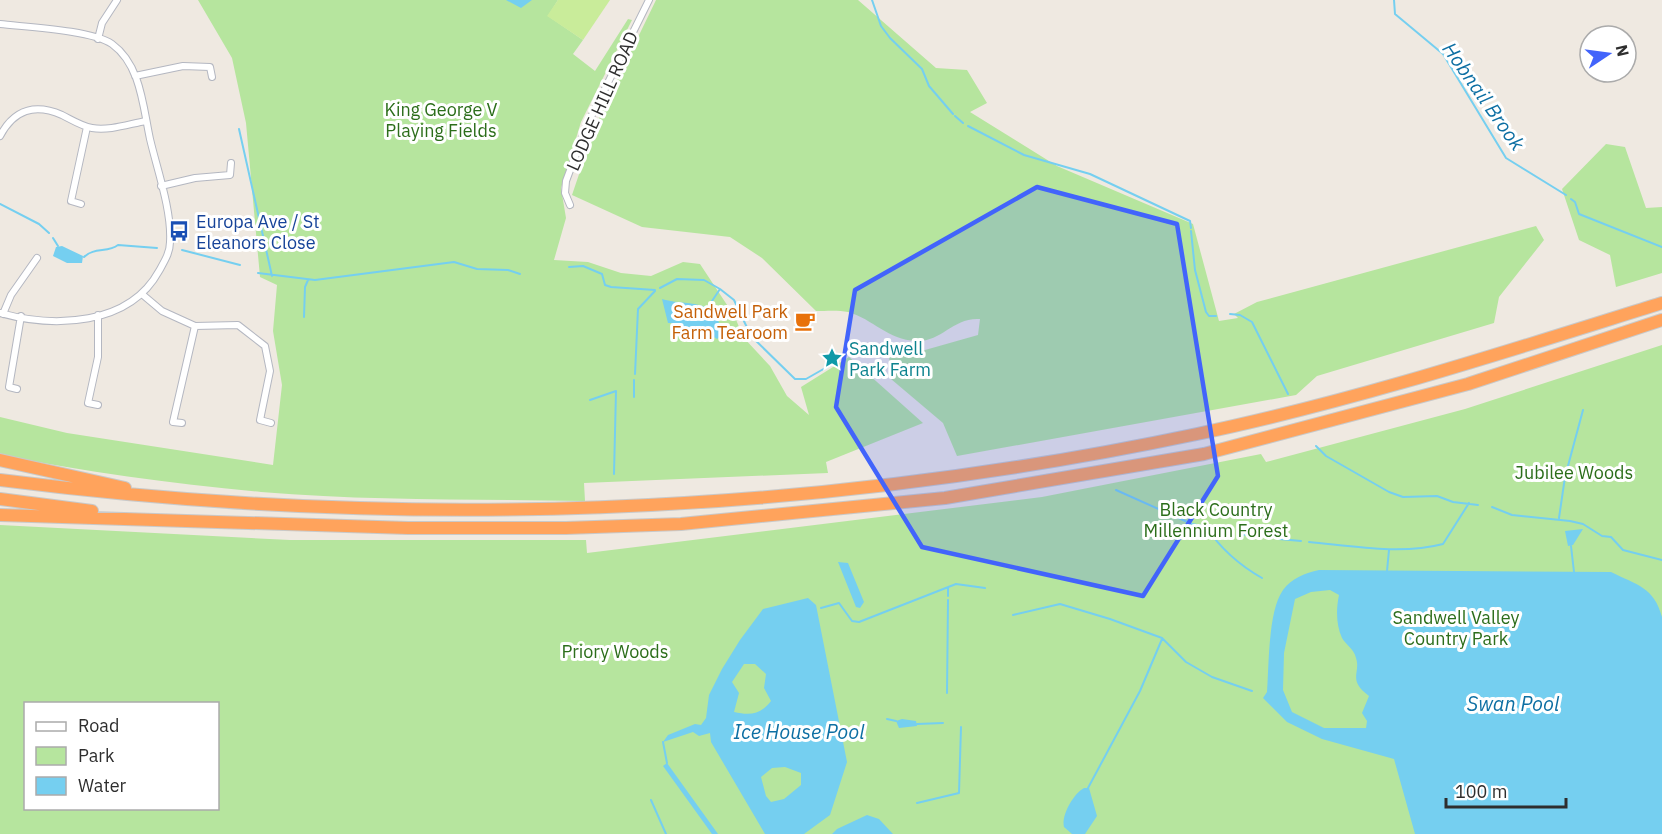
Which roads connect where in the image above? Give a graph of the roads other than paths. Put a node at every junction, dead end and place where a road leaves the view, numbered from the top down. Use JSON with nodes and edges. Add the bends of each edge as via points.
{"nodes":[{"id":1,"x":117,"y":0,"type":"edge"},
{"id":2,"x":649,"y":0,"type":"edge"},
{"id":3,"x":0,"y":24,"type":"edge"},
{"id":4,"x":98,"y":39,"type":"junction"},
{"id":5,"x":135,"y":76,"type":"junction"},
{"id":6,"x":212,"y":78,"type":"dead end"},
{"id":7,"x":146,"y":121,"type":"junction"},
{"id":8,"x":87,"y":127,"type":"junction"},
{"id":9,"x":0,"y":136,"type":"edge"},
{"id":10,"x":231,"y":164,"type":"dead end"},
{"id":11,"x":161,"y":186,"type":"junction"},
{"id":12,"x":81,"y":204,"type":"dead end"},
{"id":13,"x":570,"y":204,"type":"dead end"},
{"id":14,"x":37,"y":258,"type":"dead end"},
{"id":15,"x":143,"y":295,"type":"junction"},
{"id":16,"x":1662,"y":303,"type":"edge"},
{"id":17,"x":1,"y":313,"type":"edge"},
{"id":18,"x":98,"y":315,"type":"junction"},
{"id":19,"x":21,"y":316,"type":"junction"},
{"id":20,"x":1662,"y":320,"type":"edge"},
{"id":21,"x":195,"y":326,"type":"junction"},
{"id":22,"x":17,"y":389,"type":"dead end"},
{"id":23,"x":98,"y":405,"type":"dead end"},
{"id":24,"x":182,"y":423,"type":"dead end"},
{"id":25,"x":272,"y":423,"type":"dead end"},
{"id":26,"x":0,"y":460,"type":"edge"},
{"id":27,"x":0,"y":480,"type":"edge"},
{"id":28,"x":0,"y":499,"type":"edge"},
{"id":29,"x":173,"y":500,"type":"junction"},
{"id":30,"x":0,"y":515,"type":"edge"},
{"id":31,"x":173,"y":519,"type":"junction"}],
"edges":[{"from":1,"to":4,"type":"street","via":[[102,23]]},
{"from":2,"to":13,"type":"street","name":"LODGE HILL ROAD","via":[[587,125],[566,181],[565,194]]},
{"from":3,"to":4,"type":"street"},
{"from":4,"to":5,"type":"street","via":[[111,43],[125,57]]},
{"from":5,"to":6,"type":"street","via":[[183,66],[210,67]]},
{"from":5,"to":7,"type":"street"},
{"from":7,"to":8,"type":"street","via":[[109,128]]},
{"from":7,"to":11,"type":"street"},
{"from":8,"to":9,"type":"street","via":[[51,112],[25,111],[15,115]]},
{"from":8,"to":12,"type":"street","via":[[71,201]]},
{"from":10,"to":11,"type":"street","via":[[230,176],[195,178]]},
{"from":11,"to":15,"type":"street","via":[[170,244],[157,275]]},
{"from":14,"to":17,"type":"street"},
{"from":15,"to":18,"type":"street","via":[[135,302]]},
{"from":15,"to":21,"type":"street","via":[[162,311]]},
{"from":16,"to":29,"type":"highway","via":[[1465,365],[1300,410],[1071,459],[943,479],[814,495],[668,506],[405,510]]},
{"from":17,"to":19,"type":"street"},
{"from":18,"to":19,"type":"street","via":[[69,321]]},
{"from":18,"to":23,"type":"street","via":[[98,357],[88,403]]},
{"from":19,"to":22,"type":"street","via":[[9,387]]},
{"from":20,"to":31,"type":"highway","via":[[1468,384],[1204,454],[945,498],[681,524],[566,528],[408,528]]},
{"from":21,"to":24,"type":"street","via":[[172,422]]},
{"from":21,"to":25,"type":"street","via":[[238,325],[265,346],[270,371],[260,420]]},
{"from":26,"to":29,"type":"highway"},
{"from":27,"to":29,"type":"highway"},
{"from":28,"to":31,"type":"highway"},
{"from":30,"to":31,"type":"highway"}]}
